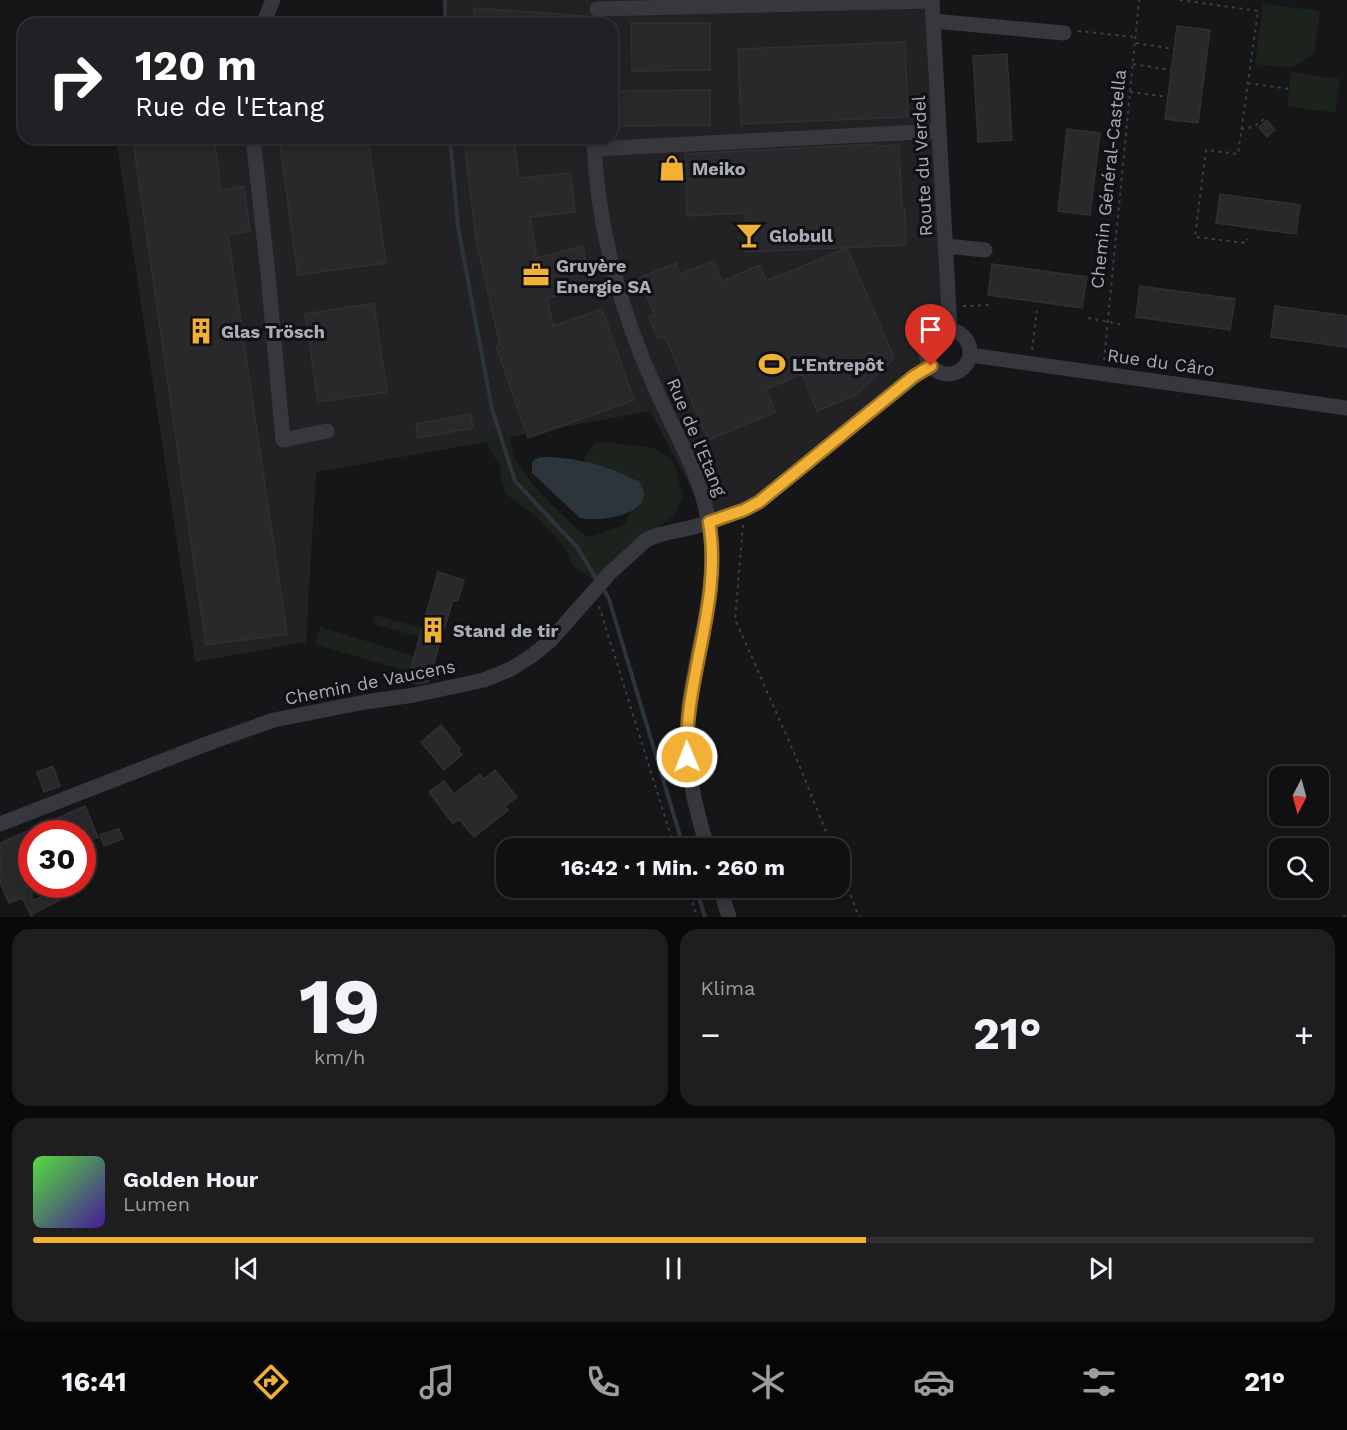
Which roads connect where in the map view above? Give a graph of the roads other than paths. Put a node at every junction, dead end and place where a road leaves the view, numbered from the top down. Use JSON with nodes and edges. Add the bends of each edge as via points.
{"nodes":[{"id":1,"x":273,"y":0,"type":"edge"},
{"id":2,"x":932,"y":1,"type":"edge"},
{"id":3,"x":597,"y":11,"type":"edge"},
{"id":4,"x":266,"y":18,"type":"edge"},
{"id":5,"x":933,"y":21,"type":"junction"},
{"id":6,"x":1070,"y":32,"type":"road end"},
{"id":7,"x":939,"y":131,"type":"junction"},
{"id":8,"x":618,"y":142,"type":"edge"},
{"id":9,"x":254,"y":144,"type":"edge"},
{"id":10,"x":594,"y":144,"type":"edge"},
{"id":11,"x":946,"y":246,"type":"junction"},
{"id":12,"x":985,"y":250,"type":"dead end"},
{"id":13,"x":950,"y":330,"type":"junction"},
{"id":14,"x":970,"y":355,"type":"junction"},
{"id":15,"x":931,"y":366,"type":"junction"},
{"id":16,"x":1347,"y":408,"type":"edge"},
{"id":17,"x":327,"y":430,"type":"dead end"},
{"id":18,"x":709,"y":522,"type":"junction"},
{"id":19,"x":0,"y":824,"type":"edge"},
{"id":20,"x":705,"y":838,"type":"edge"},
{"id":21,"x":723,"y":898,"type":"edge"},
{"id":22,"x":729,"y":917,"type":"edge"}],
"edges":[{"from":1,"to":4,"type":"street"},
{"from":2,"to":3,"type":"street"},
{"from":2,"to":5,"type":"street","name":"Route du Verdel"},
{"from":5,"to":6,"type":"street"},
{"from":5,"to":7,"type":"street","name":"Route du Verdel"},
{"from":7,"to":8,"type":"street"},
{"from":7,"to":11,"type":"street","name":"Route du Verdel"},
{"from":9,"to":17,"type":"street","via":[[283,440]]},
{"from":10,"to":18,"type":"street","name":"Rue de l'Etang","via":[[603,218],[628,317],[657,393],[698,480]]},
{"from":11,"to":12,"type":"street"},
{"from":11,"to":13,"type":"street","name":"Route du Verdel"},
{"from":13,"to":14,"type":"street","via":[[963,336]]},
{"from":13,"to":15,"type":"street","via":[[931,339],[926,352]]},
{"from":14,"to":15,"type":"street","via":[[965,367],[954,373],[941,373]]},
{"from":14,"to":16,"type":"street","name":"Rue du Câro"},
{"from":15,"to":18,"type":"street","name":"Rue de l'Etang","via":[[759,502]]},
{"from":18,"to":19,"type":"street","name":"Chemin de Vaucens","via":[[653,537],[631,553],[534,656],[511,669],[484,680],[414,696],[274,720]]},
{"from":18,"to":20,"type":"street","via":[[711,589],[689,704],[687,741],[692,794]]},
{"from":21,"to":22,"type":"street"}]}
